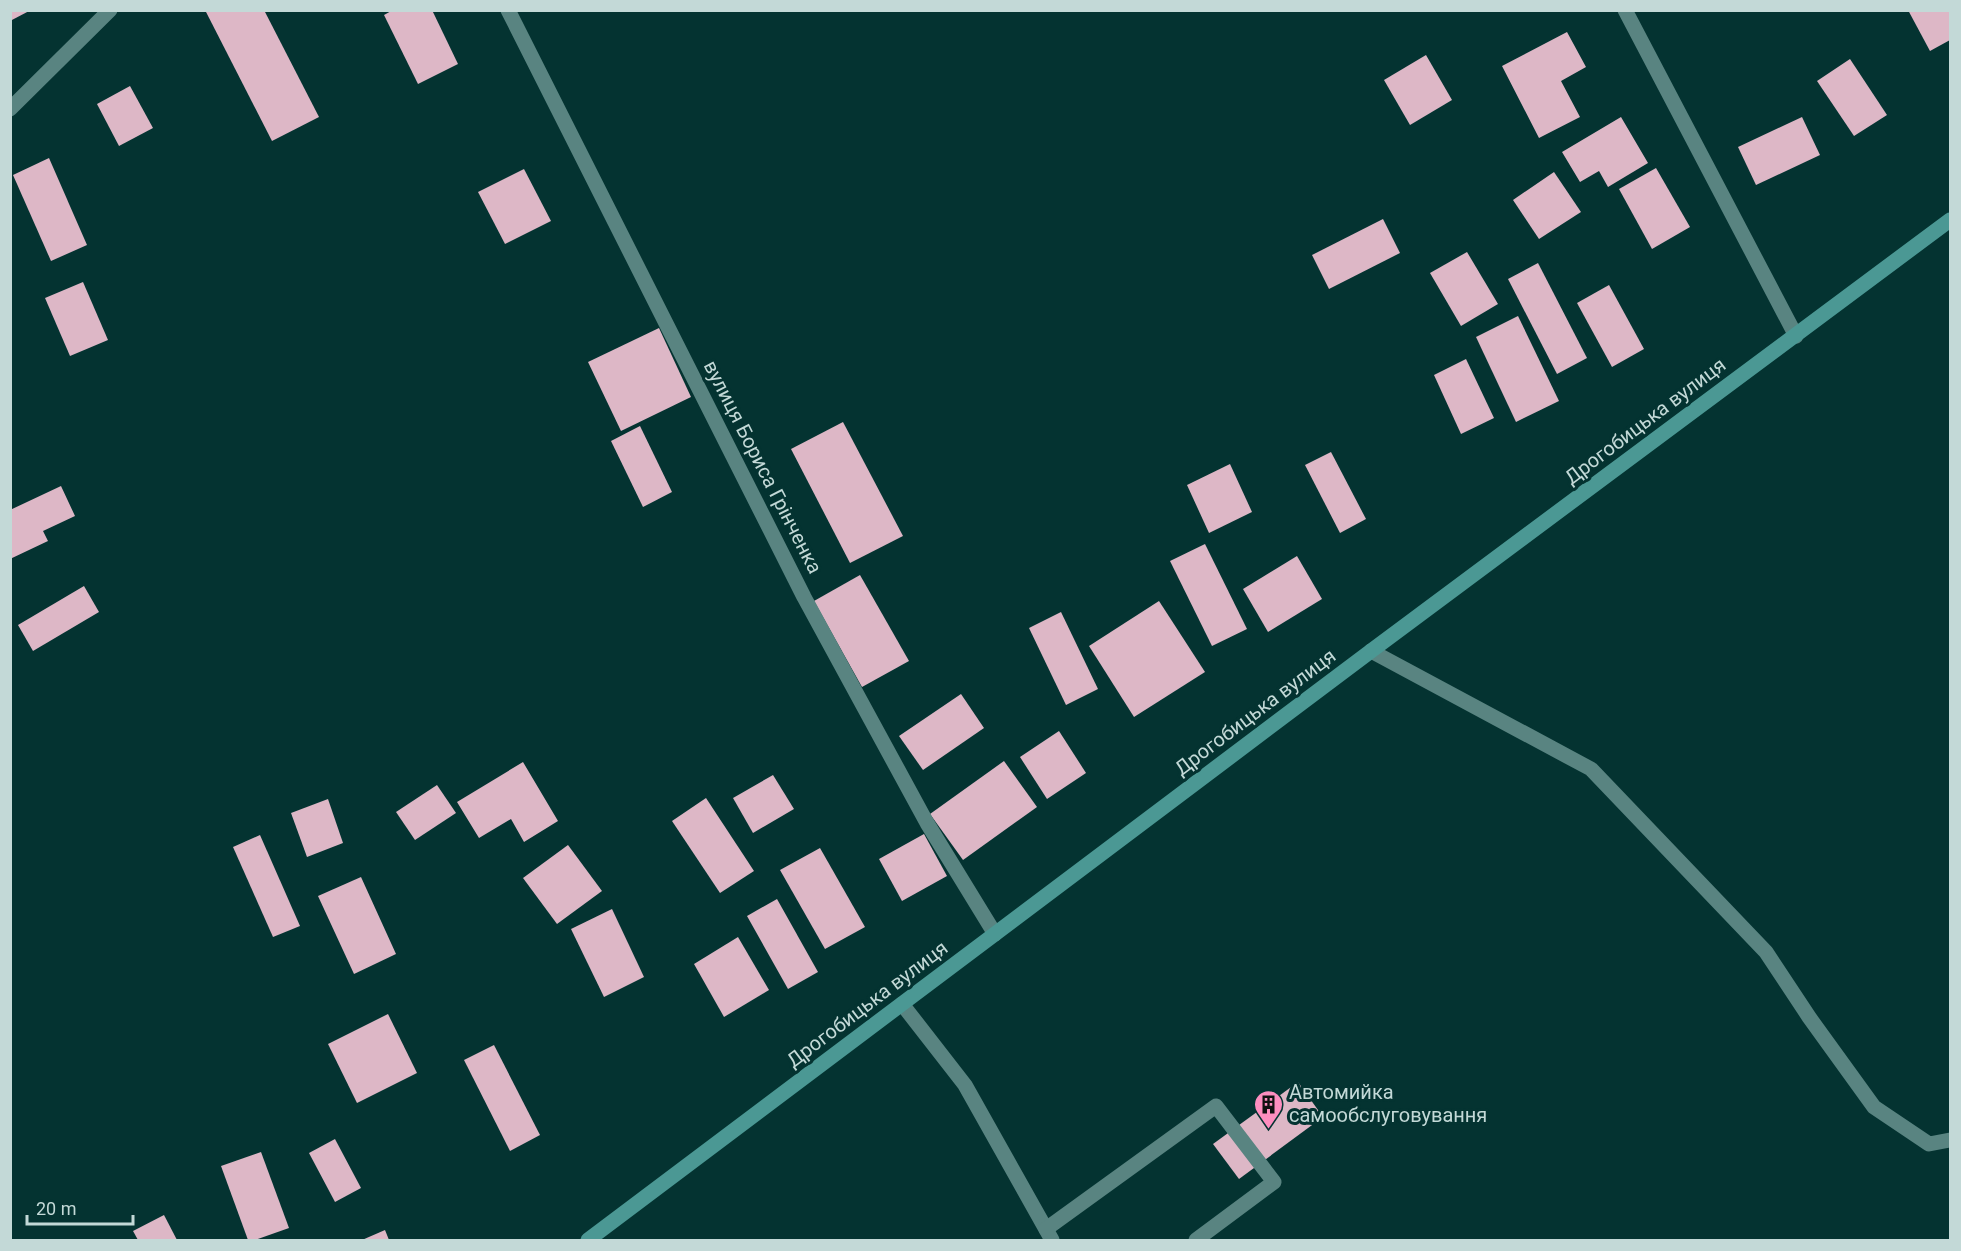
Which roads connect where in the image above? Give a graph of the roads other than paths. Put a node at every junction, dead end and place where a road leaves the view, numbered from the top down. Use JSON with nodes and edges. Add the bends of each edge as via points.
{"nodes":[{"id":1,"x":110,"y":10,"type":"edge"},
{"id":2,"x":508,"y":10,"type":"edge"},
{"id":3,"x":1625,"y":10,"type":"edge"},
{"id":4,"x":10,"y":109,"type":"edge"},
{"id":5,"x":1950,"y":220,"type":"edge"},
{"id":6,"x":1796,"y":336,"type":"junction"},
{"id":7,"x":1371,"y":651,"type":"junction"},
{"id":8,"x":995,"y":934,"type":"junction"},
{"id":9,"x":902,"y":1004,"type":"junction"},
{"id":10,"x":1950,"y":1140,"type":"edge"},
{"id":11,"x":1049,"y":1235,"type":"edge"},
{"id":12,"x":588,"y":1240,"type":"edge"},
{"id":13,"x":1196,"y":1240,"type":"edge"}],
"edges":[{"from":1,"to":4,"type":"street"},
{"from":2,"to":8,"type":"street","name":"вулиця Бориса Грінченка","via":[[804,597],[927,823]]},
{"from":3,"to":6,"type":"street"},
{"from":5,"to":6,"type":"main road","name":"Дрогобицька вулиця"},
{"from":6,"to":7,"type":"main road","name":"Дрогобицька вулиця"},
{"from":7,"to":8,"type":"main road","name":"Дрогобицька вулиця"},
{"from":7,"to":10,"type":"street","via":[[1591,769],[1766,952],[1874,1107],[1929,1144]]},
{"from":8,"to":9,"type":"main road","name":"Дрогобицька вулиця"},
{"from":9,"to":11,"type":"street","via":[[965,1085]]},
{"from":9,"to":12,"type":"main road","name":"Дрогобицька вулиця"},
{"from":11,"to":13,"type":"street","via":[[1216,1106],[1274,1182]]}]}
